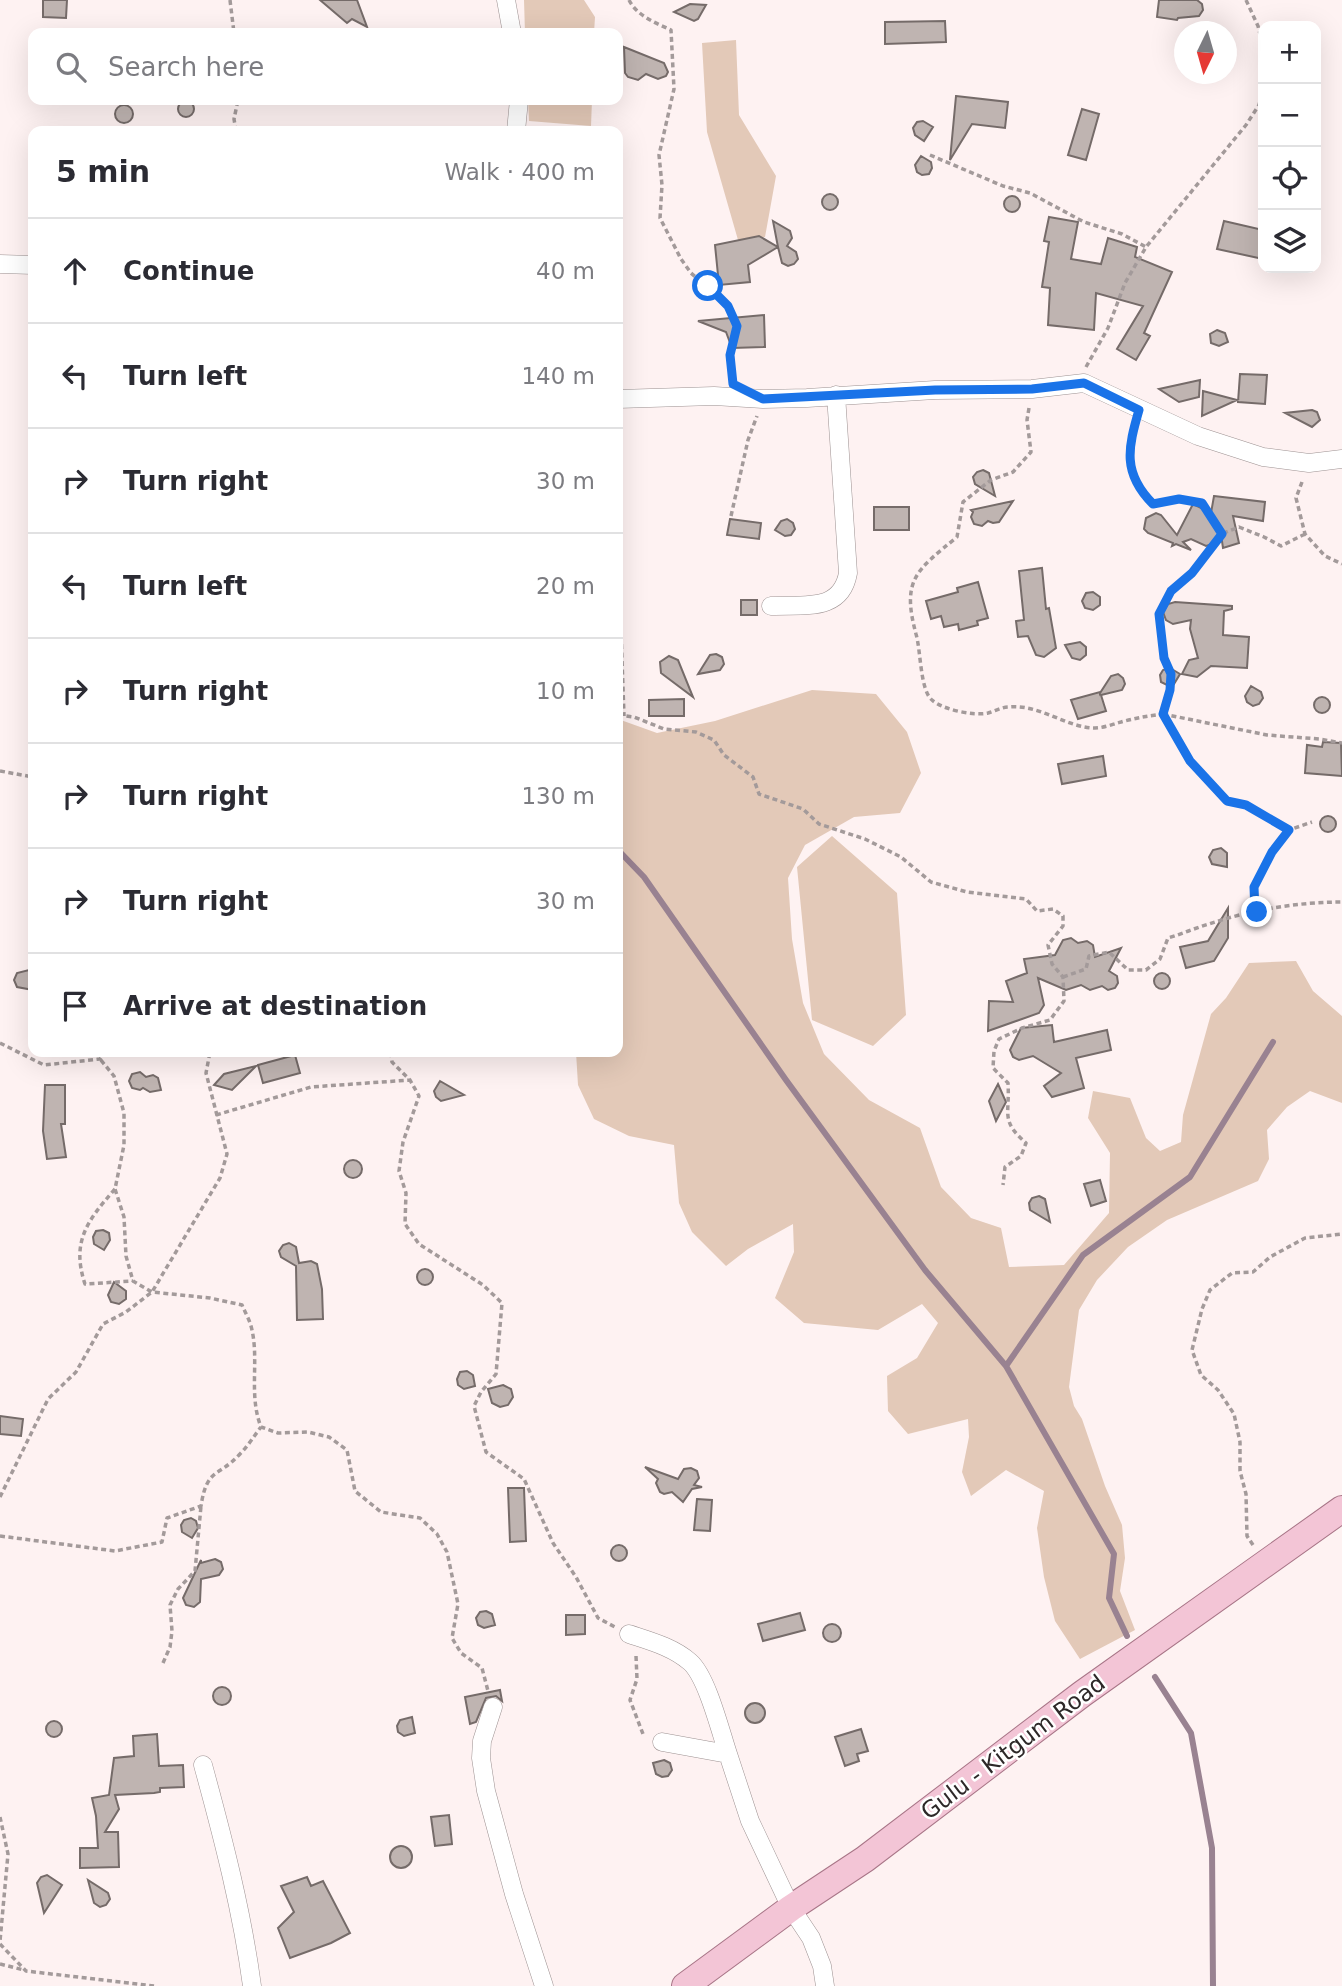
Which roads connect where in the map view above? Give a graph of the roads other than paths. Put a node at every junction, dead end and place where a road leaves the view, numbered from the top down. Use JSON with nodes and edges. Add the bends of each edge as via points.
{"nodes":[{"id":1,"x":506,"y":0,"type":"edge"},
{"id":2,"x":511,"y":28,"type":"edge"},
{"id":3,"x":519,"y":105,"type":"edge"},
{"id":4,"x":516,"y":126,"type":"edge"},
{"id":5,"x":0,"y":264,"type":"edge"},
{"id":6,"x":28,"y":265,"type":"edge"},
{"id":7,"x":836,"y":396,"type":"junction"},
{"id":8,"x":623,"y":399,"type":"edge"},
{"id":9,"x":1342,"y":459,"type":"edge"},
{"id":10,"x":771,"y":606,"type":"dead end"},
{"id":11,"x":1342,"y":1509,"type":"edge"},
{"id":12,"x":629,"y":1634,"type":"road end"},
{"id":13,"x":492,"y":1707,"type":"road end"},
{"id":14,"x":662,"y":1742,"type":"dead end"},
{"id":15,"x":728,"y":1754,"type":"junction"},
{"id":16,"x":203,"y":1765,"type":"dead end"},
{"id":17,"x":791,"y":1908,"type":"junction"},
{"id":18,"x":252,"y":1986,"type":"edge"},
{"id":19,"x":544,"y":1986,"type":"edge"},
{"id":20,"x":685,"y":1986,"type":"edge"},
{"id":21,"x":825,"y":1986,"type":"edge"}],
"edges":[{"from":1,"to":2,"type":"street"},
{"from":3,"to":4,"type":"street"},
{"from":5,"to":6,"type":"street"},
{"from":7,"to":8,"type":"street"},
{"from":7,"to":9,"type":"street","via":[[1084,383],[1198,436],[1251,454],[1308,463]]},
{"from":7,"to":10,"type":"street","via":[[846,582],[841,593],[826,603]]},
{"from":11,"to":17,"type":"main road","name":"Gulu - Kitgum Road","via":[[1082,1694],[865,1859]]},
{"from":12,"to":15,"type":"street","via":[[693,1664]]},
{"from":13,"to":19,"type":"street","via":[[482,1741],[486,1791]]},
{"from":14,"to":15,"type":"street"},
{"from":15,"to":17,"type":"street","via":[[750,1821]]},
{"from":16,"to":18,"type":"street","via":[[227,1851]]},
{"from":17,"to":20,"type":"main road","name":"Gulu - Kitgum Road"},
{"from":17,"to":21,"type":"street","via":[[811,1938]]}]}
